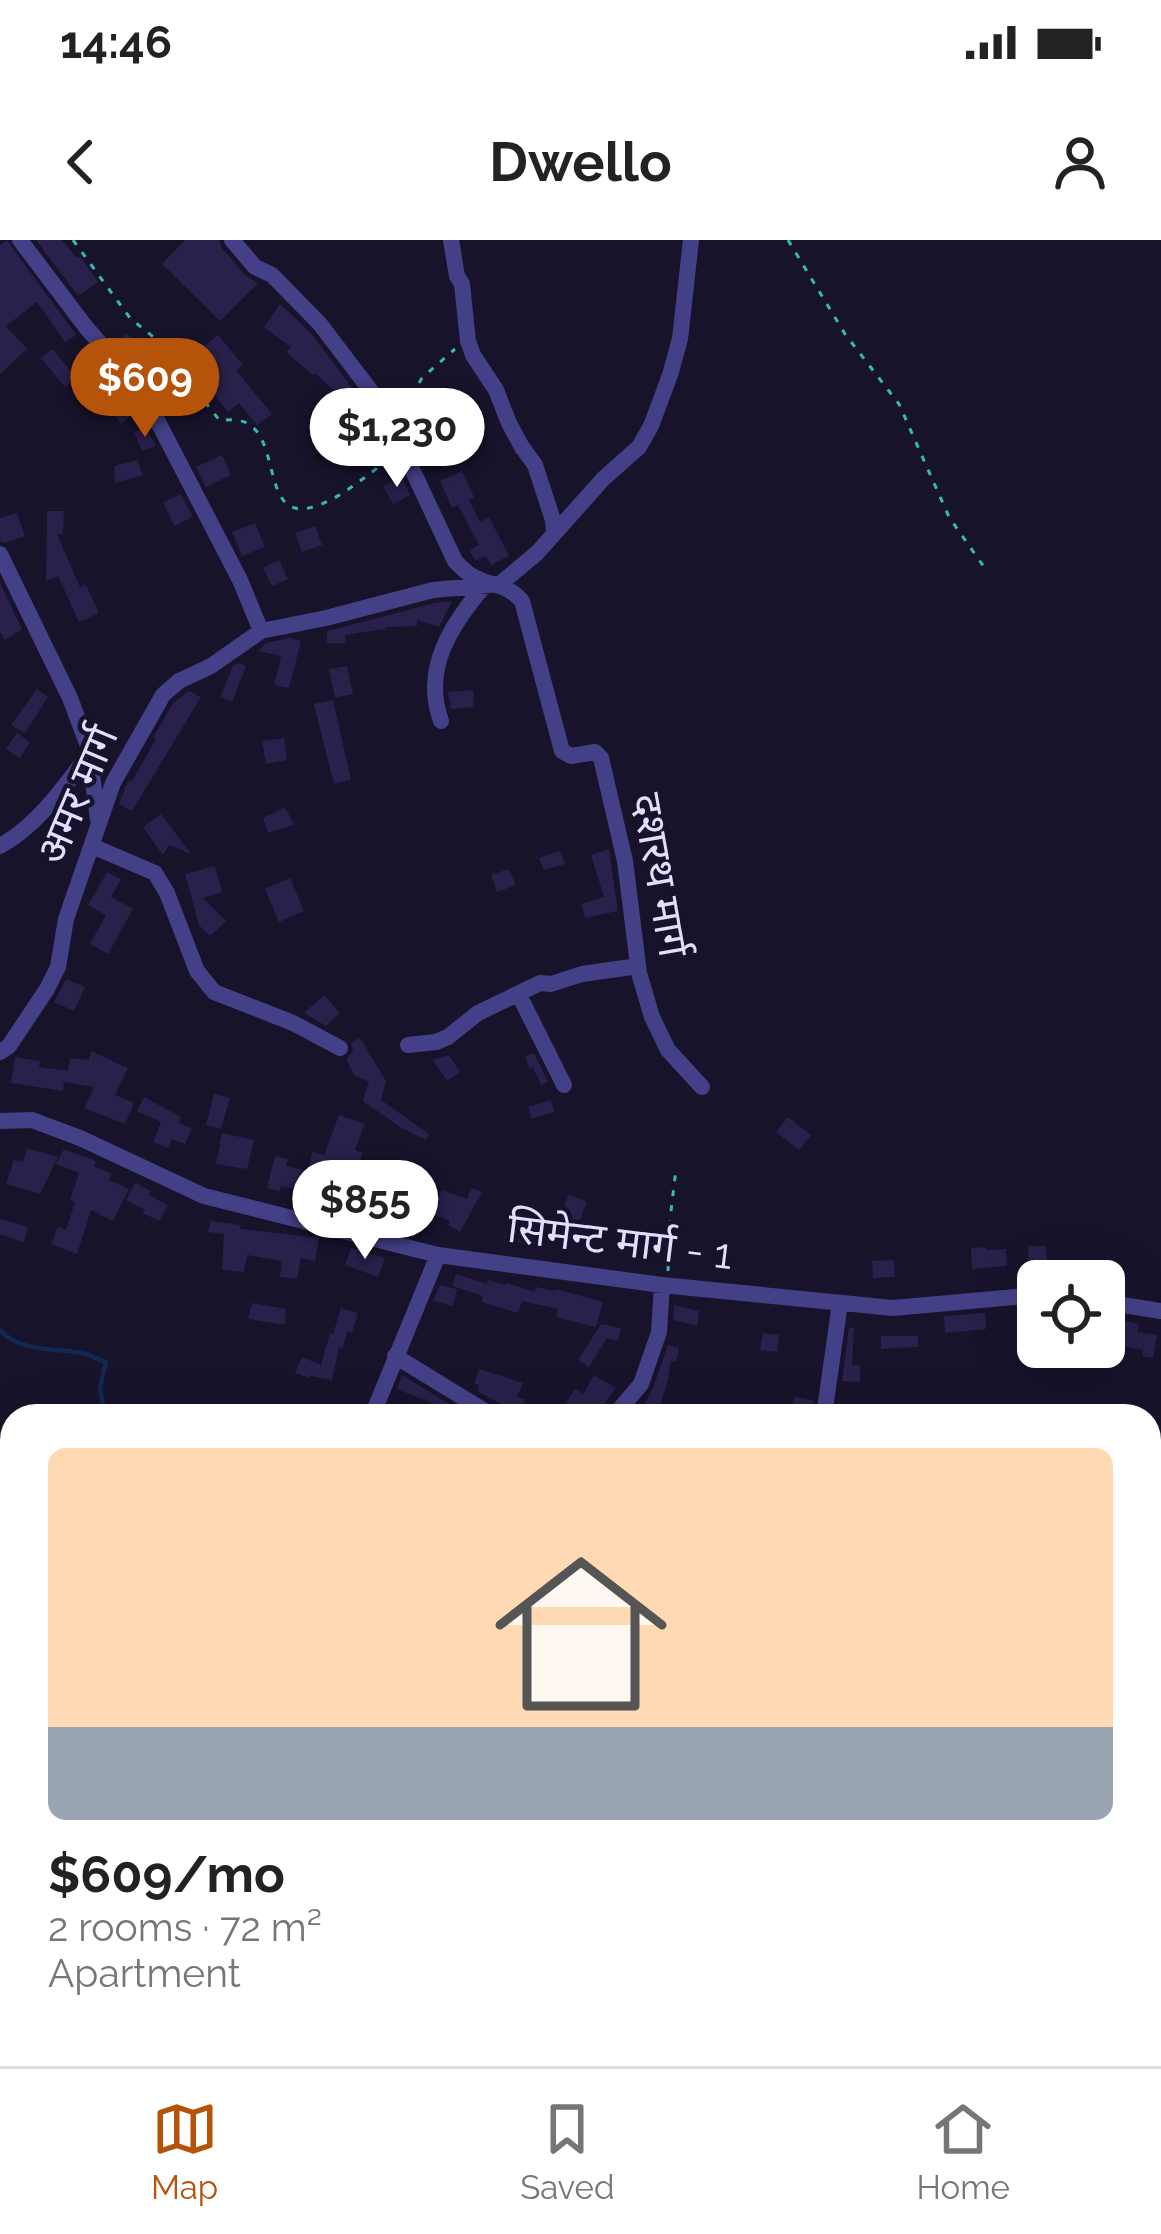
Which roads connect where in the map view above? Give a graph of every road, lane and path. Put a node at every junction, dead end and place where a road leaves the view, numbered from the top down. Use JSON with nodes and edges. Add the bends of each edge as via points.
{"nodes":[{"id":1,"x":20,"y":240,"type":"edge"},
{"id":2,"x":73,"y":240,"type":"edge"},
{"id":3,"x":232,"y":240,"type":"edge"},
{"id":4,"x":451,"y":240,"type":"edge"},
{"id":5,"x":691,"y":240,"type":"edge"},
{"id":6,"x":788,"y":240,"type":"edge"},
{"id":7,"x":465,"y":331,"type":"junction"},
{"id":8,"x":399,"y":442,"type":"junction"},
{"id":9,"x":554,"y":533,"type":"junction"},
{"id":10,"x":0,"y":554,"type":"edge"},
{"id":11,"x":984,"y":567,"type":"dead end"},
{"id":12,"x":492,"y":585,"type":"junction"},
{"id":13,"x":261,"y":631,"type":"junction"},
{"id":14,"x":441,"y":721,"type":"dead end"},
{"id":15,"x":89,"y":754,"type":"junction"},
{"id":16,"x":98,"y":826,"type":"junction"},
{"id":17,"x":0,"y":846,"type":"edge"},
{"id":18,"x":92,"y":846,"type":"junction"},
{"id":19,"x":638,"y":966,"type":"junction"},
{"id":20,"x":518,"y":994,"type":"junction"},
{"id":21,"x":408,"y":1046,"type":"dead end"},
{"id":22,"x":340,"y":1048,"type":"dead end"},
{"id":23,"x":0,"y":1052,"type":"edge"},
{"id":24,"x":564,"y":1084,"type":"dead end"},
{"id":25,"x":702,"y":1087,"type":"dead end"},
{"id":26,"x":0,"y":1121,"type":"edge"},
{"id":27,"x":676,"y":1169,"type":"dead end"},
{"id":28,"x":438,"y":1255,"type":"junction"},
{"id":29,"x":665,"y":1285,"type":"junction"},
{"id":30,"x":1017,"y":1296,"type":"edge"},
{"id":31,"x":840,"y":1303,"type":"junction"},
{"id":32,"x":1125,"y":1305,"type":"edge"},
{"id":33,"x":1161,"y":1311,"type":"edge"},
{"id":34,"x":395,"y":1356,"type":"junction"},
{"id":35,"x":377,"y":1404,"type":"edge"},
{"id":36,"x":473,"y":1404,"type":"edge"},
{"id":37,"x":624,"y":1404,"type":"edge"},
{"id":38,"x":826,"y":1404,"type":"edge"}],
"edges":[{"from":1,"to":13,"type":"street","via":[[144,395]]},
{"from":2,"to":8,"type":"path","via":[[220,421],[261,433],[284,502],[311,508],[328,501]]},
{"from":3,"to":8,"type":"street","name":"दशरथ मार्ग","via":[[320,324],[383,407]]},
{"from":4,"to":7,"type":"street"},
{"from":5,"to":9,"type":"street","via":[[680,338],[651,426]]},
{"from":6,"to":11,"type":"path","via":[[899,404],[949,518]]},
{"from":7,"to":8,"type":"path","via":[[414,388]]},
{"from":7,"to":9,"type":"street","via":[[535,465]]},
{"from":8,"to":12,"type":"street","name":"दशरथ मार्ग","via":[[454,561]]},
{"from":9,"to":12,"type":"street"},
{"from":10,"to":15,"type":"street"},
{"from":12,"to":13,"type":"street","name":"अमर मार्ग","via":[[433,590]]},
{"from":12,"to":14,"type":"street","via":[[467,606],[436,659]]},
{"from":12,"to":19,"type":"street","name":"दशरथ मार्ग","via":[[522,601],[562,751],[602,758]]},
{"from":13,"to":16,"type":"street","name":"अमर मार्ग","via":[[163,695]]},
{"from":15,"to":16,"type":"street"},
{"from":15,"to":17,"type":"street"},
{"from":16,"to":18,"type":"street","name":"अमर मार्ग"},
{"from":18,"to":22,"type":"street","via":[[155,873],[214,992]]},
{"from":18,"to":23,"type":"street","name":"अमर मार्ग","via":[[58,967]]},
{"from":19,"to":20,"type":"street"},
{"from":19,"to":25,"type":"street","name":"दशरथ मार्ग","via":[[668,1050]]},
{"from":20,"to":21,"type":"street","via":[[436,1042]]},
{"from":20,"to":24,"type":"street"},
{"from":26,"to":28,"type":"street","name":"सिमेन्ट मार्ग - 1","via":[[32,1120],[204,1196]]},
{"from":27,"to":29,"type":"path"},
{"from":28,"to":29,"type":"street","name":"सिमेन्ट मार्ग - 1"},
{"from":28,"to":34,"type":"street"},
{"from":29,"to":31,"type":"street","name":"सिमेन्ट मार्ग - 1"},
{"from":29,"to":37,"type":"street","via":[[659,1332],[641,1384]]},
{"from":30,"to":31,"type":"street","name":"सिमेन्ट मार्ग - 1","via":[[893,1308]]},
{"from":31,"to":38,"type":"street"},
{"from":32,"to":33,"type":"street"},
{"from":34,"to":35,"type":"street"},
{"from":34,"to":36,"type":"street"}]}
